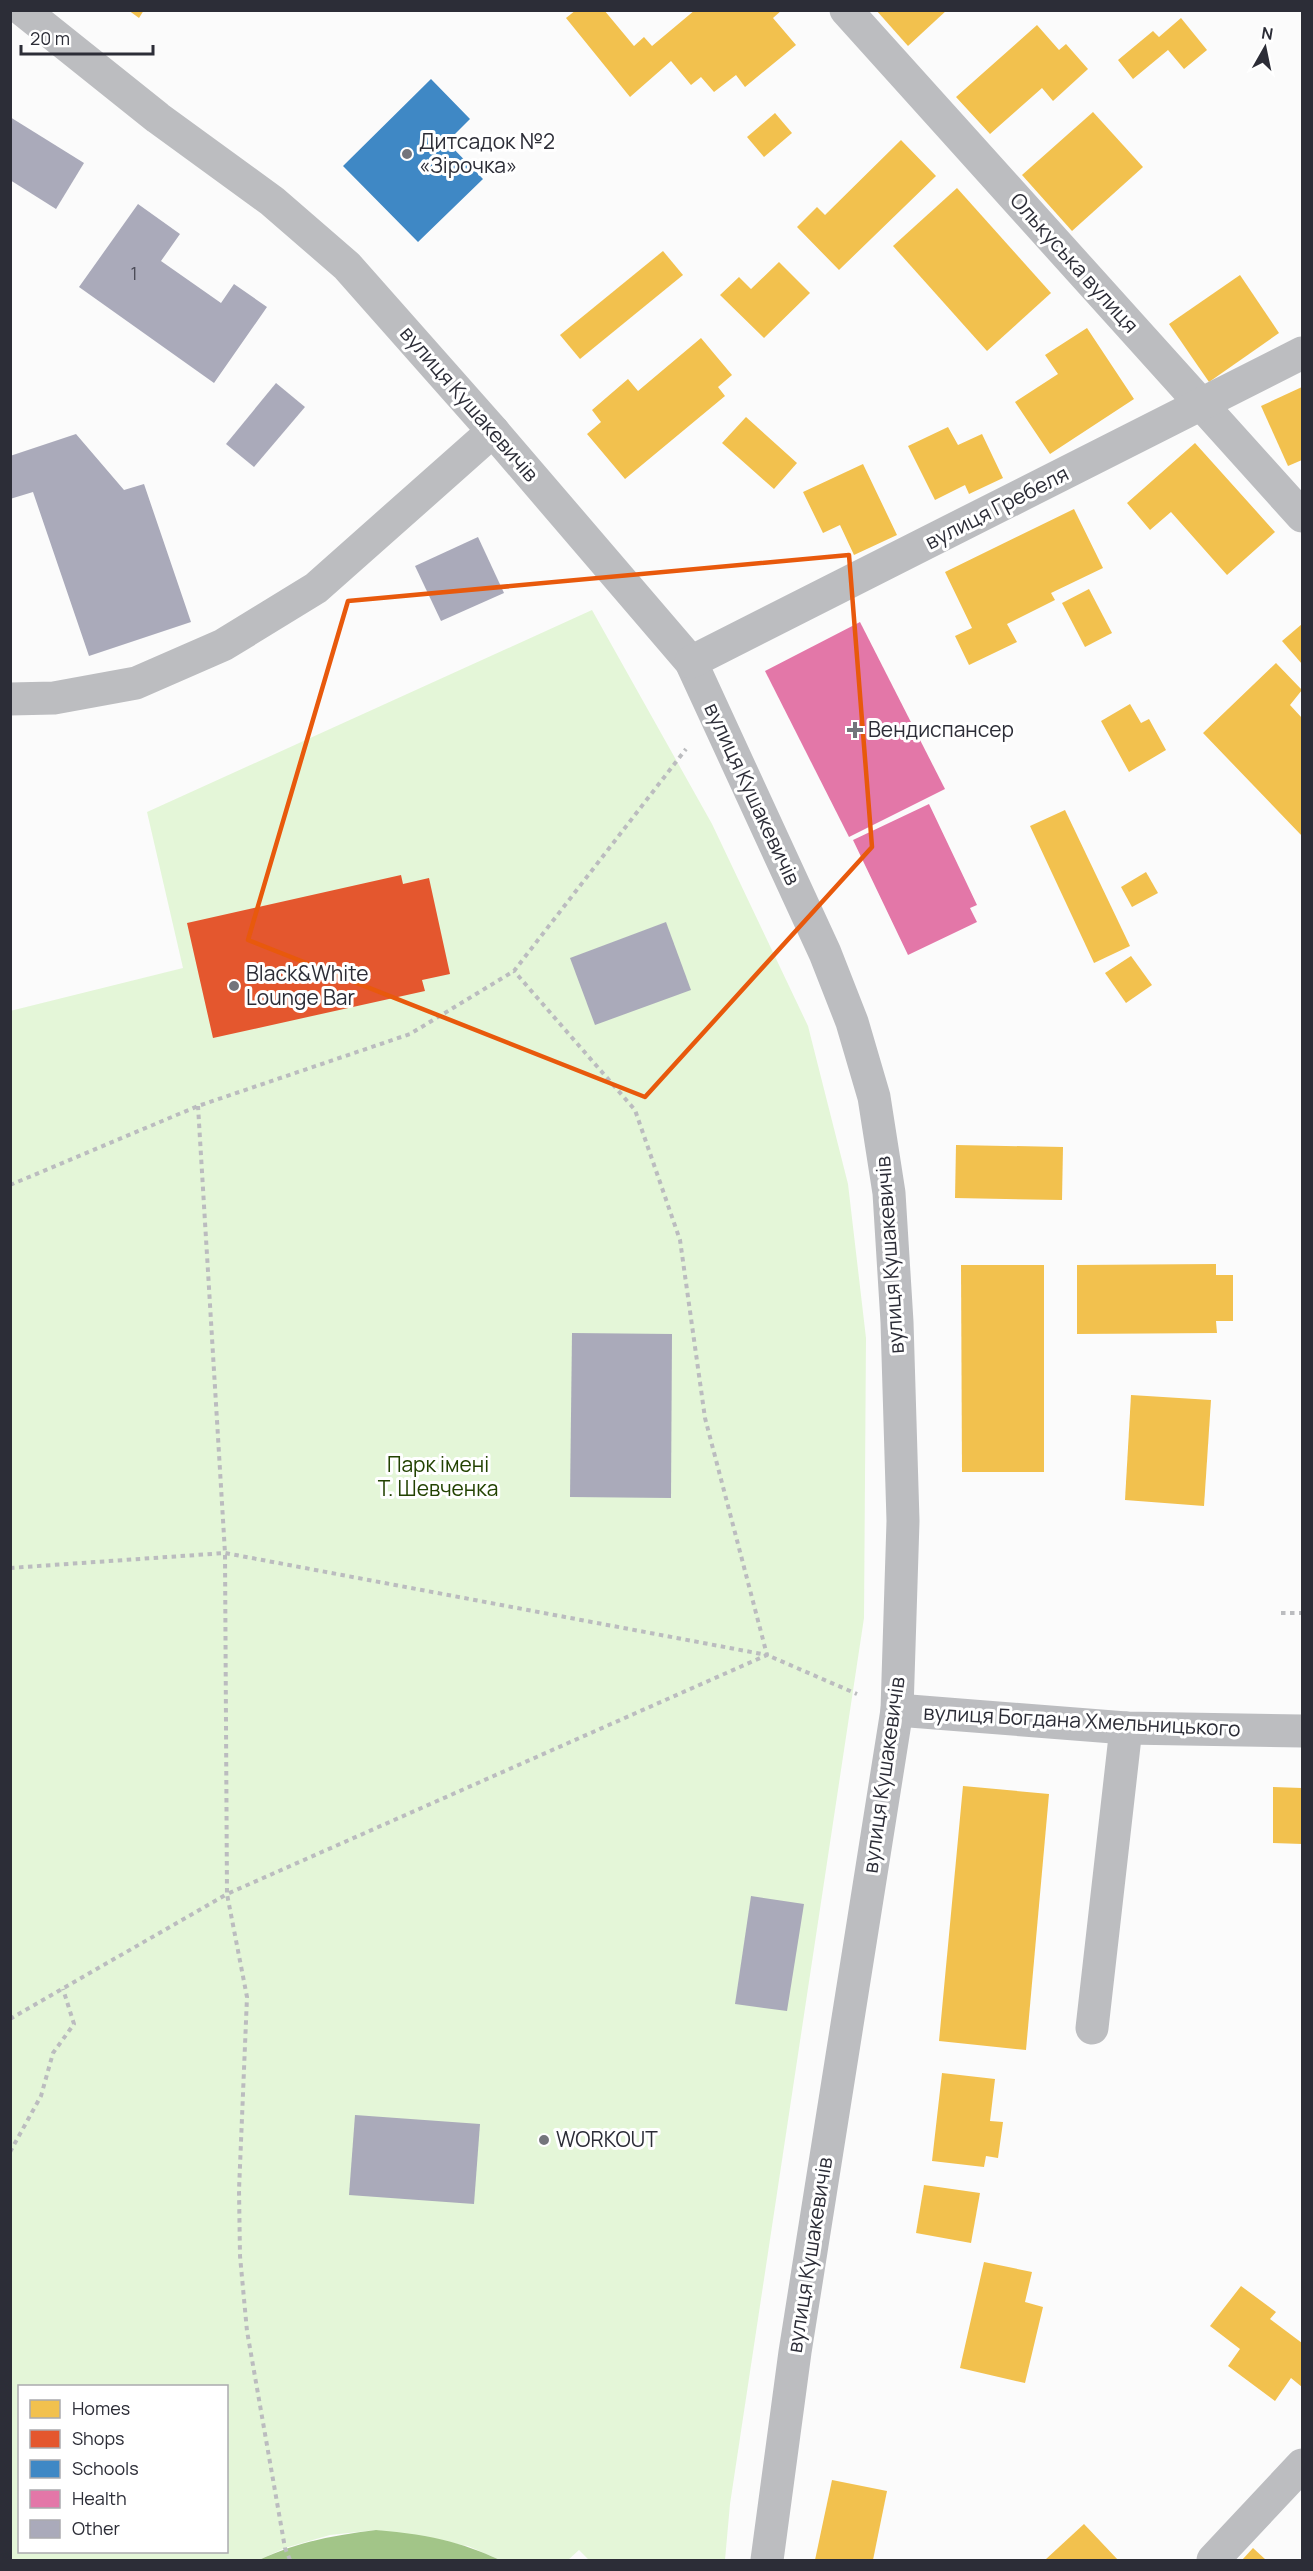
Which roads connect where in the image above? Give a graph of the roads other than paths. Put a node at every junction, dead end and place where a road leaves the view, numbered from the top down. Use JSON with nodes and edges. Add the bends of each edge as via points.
{"nodes":[{"id":1,"x":23,"y":10,"type":"edge"},
{"id":2,"x":846,"y":10,"type":"edge"},
{"id":3,"x":1302,"y":352,"type":"edge"},
{"id":4,"x":1202,"y":405,"type":"junction"},
{"id":5,"x":494,"y":431,"type":"junction"},
{"id":6,"x":1302,"y":516,"type":"edge"},
{"id":7,"x":691,"y":663,"type":"junction"},
{"id":8,"x":10,"y":699,"type":"edge"},
{"id":9,"x":897,"y":1710,"type":"junction"},
{"id":10,"x":1126,"y":1728,"type":"junction"},
{"id":11,"x":1302,"y":1731,"type":"edge"},
{"id":12,"x":1092,"y":2028,"type":"dead end"},
{"id":13,"x":1302,"y":2465,"type":"edge"},
{"id":14,"x":767,"y":2560,"type":"edge"},
{"id":15,"x":1213,"y":2560,"type":"edge"}],
"edges":[{"from":1,"to":5,"type":"street","name":"вулиця Кушакевичів","via":[[158,118],[272,201],[347,266]]},
{"from":2,"to":4,"type":"street","name":"Олькуська вулиця"},
{"from":3,"to":4,"type":"street","name":"вулиця Гребеля"},
{"from":4,"to":6,"type":"street","name":"Олькуська вулиця"},
{"from":4,"to":7,"type":"street","name":"вулиця Гребеля"},
{"from":5,"to":7,"type":"street","name":"вулиця Кушакевичів"},
{"from":5,"to":8,"type":"street","via":[[316,588],[223,645],[136,683],[54,698]]},
{"from":7,"to":9,"type":"street","name":"вулиця Кушакевичів","via":[[825,953],[852,1022],[874,1097],[889,1193],[897,1322],[903,1521]]},
{"from":9,"to":10,"type":"street","name":"вулиця Богдана Хмельницького"},
{"from":9,"to":14,"type":"street","name":"вулиця Кушакевичів","via":[[795,2352]]},
{"from":10,"to":11,"type":"street","name":"вулиця Богдана Хмельницького"},
{"from":10,"to":12,"type":"street"},
{"from":13,"to":15,"type":"street"}]}
